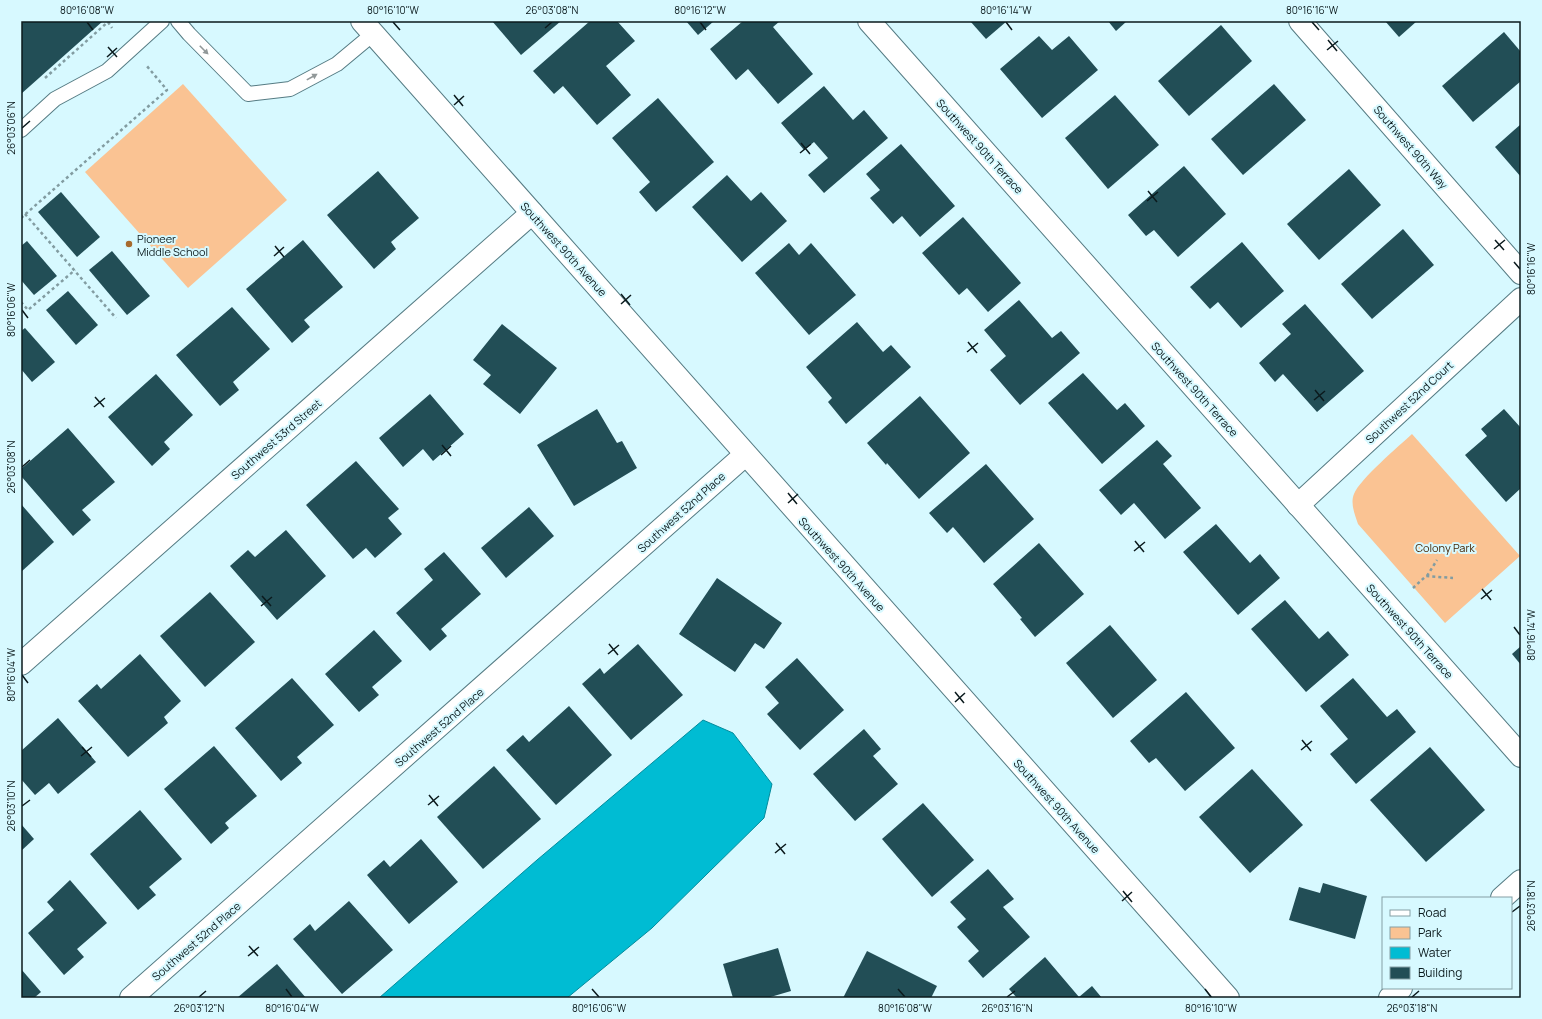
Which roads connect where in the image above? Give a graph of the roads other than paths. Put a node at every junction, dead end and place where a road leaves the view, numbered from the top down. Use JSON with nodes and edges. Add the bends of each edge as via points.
{"nodes":[{"id":1,"x":162,"y":21,"type":"edge"},
{"id":2,"x":178,"y":21,"type":"edge"},
{"id":3,"x":869,"y":21,"type":"edge"},
{"id":4,"x":1300,"y":21,"type":"edge"},
{"id":5,"x":368,"y":28,"type":"edge"},
{"id":6,"x":21,"y":130,"type":"edge"},
{"id":7,"x":532,"y":213,"type":"junction"},
{"id":8,"x":1521,"y":273,"type":"edge"},
{"id":9,"x":1521,"y":299,"type":"edge"},
{"id":10,"x":745,"y":455,"type":"junction"},
{"id":11,"x":1298,"y":505,"type":"junction"},
{"id":12,"x":21,"y":664,"type":"edge"},
{"id":13,"x":1521,"y":756,"type":"edge"},
{"id":14,"x":1521,"y":881,"type":"edge"},
{"id":15,"x":1503,"y":897,"type":"edge"},
{"id":16,"x":1400,"y":989,"type":"edge"},
{"id":17,"x":131,"y":998,"type":"edge"},
{"id":18,"x":1228,"y":998,"type":"edge"},
{"id":19,"x":1390,"y":998,"type":"edge"}],
"edges":[{"from":1,"to":6,"type":"lane","via":[[107,70],[55,99]]},
{"from":2,"to":5,"type":"lane","one_way":true,"via":[[248,94],[290,89],[337,64]]},
{"from":3,"to":11,"type":"street","name":"Southwest 90th Terrace"},
{"from":4,"to":8,"type":"street","name":"Southwest 90th Way"},
{"from":5,"to":7,"type":"street","name":"Southwest 90th Avenue"},
{"from":7,"to":10,"type":"street","name":"Southwest 90th Avenue"},
{"from":7,"to":12,"type":"street","name":"Southwest 53rd Street"},
{"from":9,"to":11,"type":"street","name":"Southwest 52nd Court"},
{"from":10,"to":17,"type":"street","name":"Southwest 52nd Place"},
{"from":10,"to":18,"type":"street","name":"Southwest 90th Avenue"},
{"from":11,"to":13,"type":"street","name":"Southwest 90th Terrace"},
{"from":14,"to":15,"type":"street"},
{"from":16,"to":19,"type":"street"}]}
